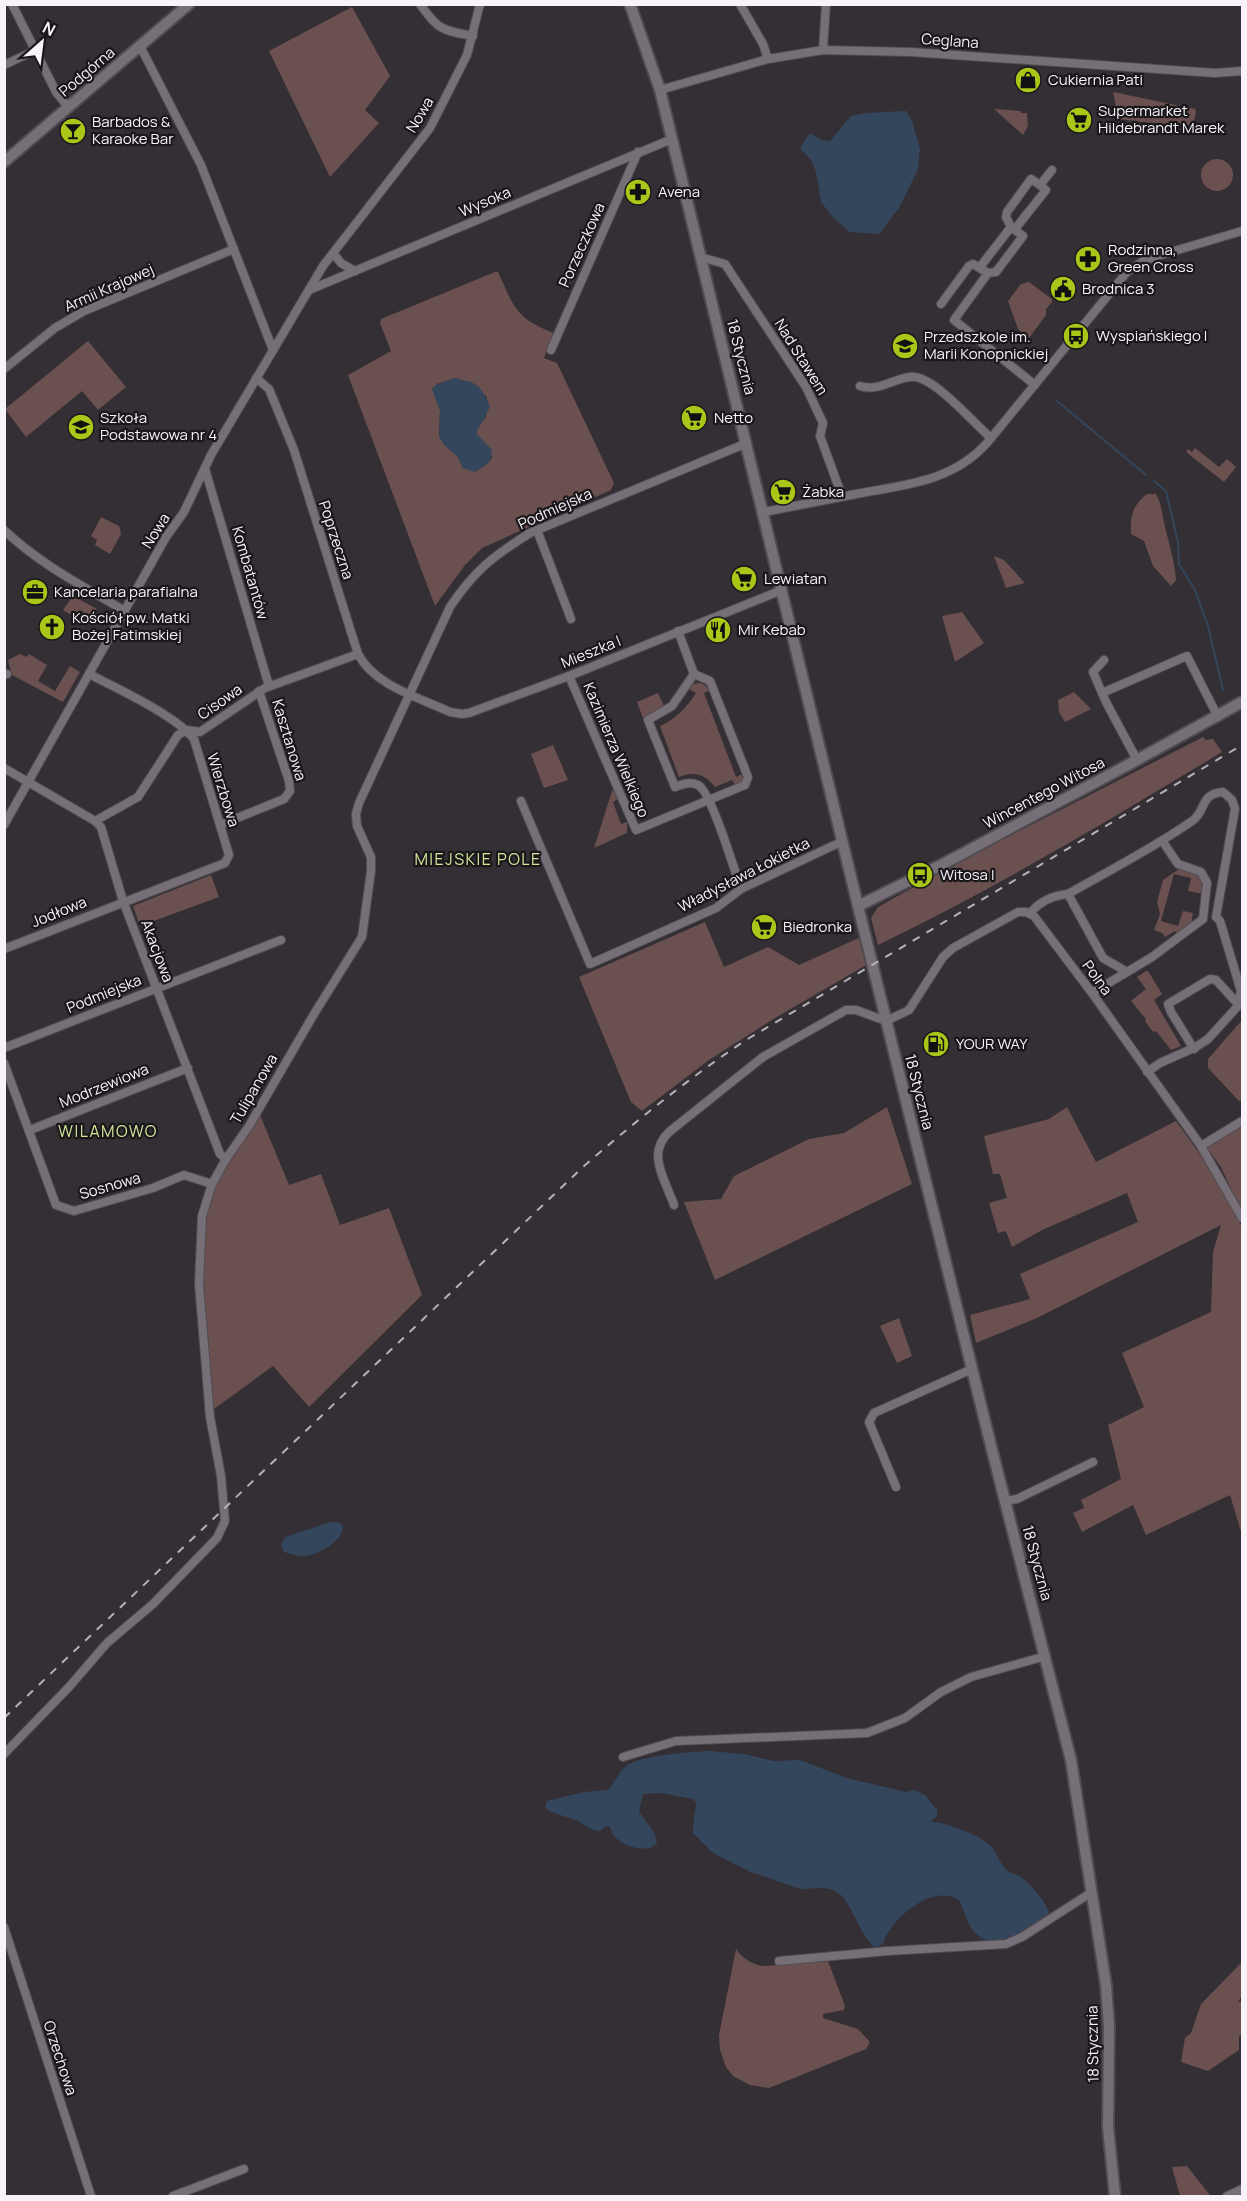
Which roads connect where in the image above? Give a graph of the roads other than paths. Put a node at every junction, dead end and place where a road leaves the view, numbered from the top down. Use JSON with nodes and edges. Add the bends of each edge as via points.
{"nodes":[{"id":1,"x":12,"y":4,"type":"edge"},
{"id":2,"x":189,"y":4,"type":"edge"},
{"id":3,"x":420,"y":4,"type":"edge"},
{"id":4,"x":480,"y":4,"type":"edge"},
{"id":5,"x":630,"y":4,"type":"edge"},
{"id":6,"x":740,"y":4,"type":"edge"},
{"id":7,"x":826,"y":4,"type":"edge"},
{"id":8,"x":473,"y":36,"type":"junction"},
{"id":9,"x":140,"y":46,"type":"junction"},
{"id":10,"x":823,"y":50,"type":"junction"},
{"id":11,"x":34,"y":51,"type":"junction"},
{"id":12,"x":768,"y":59,"type":"junction"},
{"id":13,"x":4,"y":65,"type":"edge"},
{"id":14,"x":1242,"y":71,"type":"edge"},
{"id":15,"x":660,"y":90,"type":"junction"},
{"id":16,"x":68,"y":107,"type":"junction"},
{"id":17,"x":672,"y":139,"type":"junction"},
{"id":18,"x":638,"y":152,"type":"junction"},
{"id":19,"x":4,"y":162,"type":"edge"},
{"id":20,"x":1052,"y":170,"type":"dead end"},
{"id":21,"x":1040,"y":186,"type":"junction"},
{"id":22,"x":1013,"y":228,"type":"junction"},
{"id":23,"x":1242,"y":231,"type":"edge"},
{"id":24,"x":234,"y":249,"type":"junction"},
{"id":25,"x":333,"y":253,"type":"junction"},
{"id":26,"x":700,"y":257,"type":"junction"},
{"id":27,"x":980,"y":267,"type":"junction"},
{"id":28,"x":355,"y":271,"type":"junction"},
{"id":29,"x":988,"y":273,"type":"junction"},
{"id":30,"x":309,"y":290,"type":"junction"},
{"id":31,"x":941,"y":304,"type":"dead end"},
{"id":32,"x":273,"y":350,"type":"junction"},
{"id":33,"x":551,"y":350,"type":"dead end"},
{"id":34,"x":4,"y":369,"type":"edge"},
{"id":35,"x":256,"y":378,"type":"junction"},
{"id":36,"x":1035,"y":385,"type":"junction"},
{"id":37,"x":860,"y":386,"type":"dead end"},
{"id":38,"x":991,"y":438,"type":"junction"},
{"id":39,"x":747,"y":443,"type":"junction"},
{"id":40,"x":205,"y":468,"type":"junction"},
{"id":41,"x":842,"y":496,"type":"junction"},
{"id":42,"x":764,"y":512,"type":"junction"},
{"id":43,"x":4,"y":530,"type":"edge"},
{"id":44,"x":537,"y":530,"type":"junction"},
{"id":45,"x":782,"y":590,"type":"junction"},
{"id":46,"x":125,"y":611,"type":"junction"},
{"id":47,"x":571,"y":619,"type":"dead end"},
{"id":48,"x":678,"y":632,"type":"junction"},
{"id":49,"x":358,"y":654,"type":"junction"},
{"id":50,"x":1104,"y":660,"type":"dead end"},
{"id":51,"x":89,"y":674,"type":"junction"},
{"id":52,"x":694,"y":674,"type":"junction"},
{"id":53,"x":569,"y":676,"type":"junction"},
{"id":54,"x":269,"y":686,"type":"junction"},
{"id":55,"x":260,"y":691,"type":"junction"},
{"id":56,"x":408,"y":693,"type":"junction"},
{"id":57,"x":1102,"y":693,"type":"junction"},
{"id":58,"x":1242,"y":702,"type":"edge"},
{"id":59,"x":1218,"y":717,"type":"junction"},
{"id":60,"x":187,"y":730,"type":"junction"},
{"id":61,"x":1137,"y":760,"type":"junction"},
{"id":62,"x":4,"y":768,"type":"edge"},
{"id":63,"x":29,"y":782,"type":"junction"},
{"id":64,"x":708,"y":800,"type":"junction"},
{"id":65,"x":521,"y":801,"type":"dead end"},
{"id":66,"x":95,"y":821,"type":"junction"},
{"id":67,"x":4,"y":825,"type":"edge"},
{"id":68,"x":220,"y":825,"type":"junction"},
{"id":69,"x":843,"y":841,"type":"junction"},
{"id":70,"x":1163,"y":842,"type":"junction"},
{"id":71,"x":741,"y":890,"type":"junction"},
{"id":72,"x":1068,"y":894,"type":"junction"},
{"id":73,"x":123,"y":901,"type":"junction"},
{"id":74,"x":858,"y":906,"type":"junction"},
{"id":75,"x":1030,"y":913,"type":"junction"},
{"id":76,"x":281,"y":940,"type":"dead end"},
{"id":77,"x":4,"y":949,"type":"edge"},
{"id":78,"x":1127,"y":972,"type":"junction"},
{"id":79,"x":1239,"y":983,"type":"junction"},
{"id":80,"x":156,"y":988,"type":"junction"},
{"id":81,"x":1092,"y":993,"type":"junction"},
{"id":82,"x":1230,"y":995,"type":"junction"},
{"id":83,"x":1238,"y":1004,"type":"junction"},
{"id":84,"x":886,"y":1021,"type":"junction"},
{"id":85,"x":4,"y":1048,"type":"edge"},
{"id":86,"x":1194,"y":1048,"type":"junction"},
{"id":87,"x":4,"y":1063,"type":"edge"},
{"id":88,"x":188,"y":1068,"type":"junction"},
{"id":89,"x":1147,"y":1072,"type":"junction"},
{"id":90,"x":1242,"y":1121,"type":"edge"},
{"id":91,"x":30,"y":1130,"type":"junction"},
{"id":92,"x":1201,"y":1146,"type":"junction"},
{"id":93,"x":226,"y":1159,"type":"junction"},
{"id":94,"x":212,"y":1184,"type":"junction"},
{"id":95,"x":674,"y":1205,"type":"dead end"},
{"id":96,"x":1242,"y":1218,"type":"edge"},
{"id":97,"x":972,"y":1369,"type":"junction"},
{"id":98,"x":1093,"y":1462,"type":"dead end"},
{"id":99,"x":896,"y":1486,"type":"dead end"},
{"id":100,"x":1005,"y":1502,"type":"junction"},
{"id":101,"x":1046,"y":1656,"type":"junction"},
{"id":102,"x":4,"y":1754,"type":"edge"},
{"id":103,"x":623,"y":1757,"type":"dead end"},
{"id":104,"x":1092,"y":1892,"type":"junction"},
{"id":105,"x":4,"y":1928,"type":"edge"},
{"id":106,"x":779,"y":1961,"type":"dead end"},
{"id":107,"x":244,"y":2169,"type":"dead end"},
{"id":108,"x":1242,"y":2189,"type":"edge"},
{"id":109,"x":91,"y":2196,"type":"edge"},
{"id":110,"x":173,"y":2196,"type":"edge"},
{"id":111,"x":1115,"y":2196,"type":"edge"},
{"id":112,"x":1227,"y":2196,"type":"edge"}],
"edges":[{"from":1,"to":11,"type":"street"},
{"from":2,"to":9,"type":"street","name":"Podgórna"},
{"from":3,"to":8,"type":"street","via":[[442,30]]},
{"from":4,"to":8,"type":"street","name":"Nowa"},
{"from":5,"to":15,"type":"street","name":"18 Stycznia"},
{"from":6,"to":12,"type":"street"},
{"from":7,"to":10,"type":"street"},
{"from":8,"to":25,"type":"street","name":"Nowa","via":[[430,128]]},
{"from":9,"to":16,"type":"street","name":"Podgórna"},
{"from":9,"to":24,"type":"street","via":[[201,165]]},
{"from":10,"to":12,"type":"street","name":"Ceglana"},
{"from":10,"to":14,"type":"street","name":"Ceglana","via":[[1215,73]]},
{"from":11,"to":13,"type":"street"},
{"from":11,"to":16,"type":"street"},
{"from":12,"to":15,"type":"street","name":"Ceglana"},
{"from":15,"to":17,"type":"street","name":"18 Stycznia"},
{"from":16,"to":19,"type":"street","name":"Podgórna"},
{"from":17,"to":18,"type":"street","name":"Wysoka"},
{"from":17,"to":26,"type":"street","name":"18 Stycznia"},
{"from":18,"to":28,"type":"street","name":"Wysoka"},
{"from":18,"to":33,"type":"street","name":"Porzeczkowa"},
{"from":20,"to":21,"type":"street"},
{"from":21,"to":22,"type":"street","via":[[1046,190]]},
{"from":21,"to":22,"type":"street","via":[[1031,180],[1007,212]]},
{"from":22,"to":27,"type":"street"},
{"from":22,"to":29,"type":"street","via":[[1023,236],[996,272]]},
{"from":23,"to":36,"type":"street","via":[[1136,266],[1120,280]]},
{"from":24,"to":32,"type":"street"},
{"from":24,"to":34,"type":"street","name":"Armii Krajowej","via":[[84,311],[55,328]]},
{"from":25,"to":28,"type":"street"},
{"from":25,"to":30,"type":"street","name":"Nowa"},
{"from":26,"to":39,"type":"street","name":"18 Stycznia"},
{"from":26,"to":41,"type":"street","name":"Nad Stawem","via":[[725,264],[806,387],[824,423],[820,436]]},
{"from":27,"to":29,"type":"street"},
{"from":27,"to":31,"type":"street","via":[[973,264],[966,269]]},
{"from":28,"to":30,"type":"street","name":"Wysoka"},
{"from":29,"to":36,"type":"street","via":[[954,320]]},
{"from":30,"to":32,"type":"street","name":"Nowa"},
{"from":32,"to":35,"type":"street","name":"Nowa"},
{"from":35,"to":40,"type":"street","name":"Nowa"},
{"from":35,"to":49,"type":"street","name":"Poprzeczna","via":[[269,389],[294,450]]},
{"from":36,"to":38,"type":"street"},
{"from":37,"to":38,"type":"street","via":[[875,387],[917,377],[929,382]]},
{"from":38,"to":41,"type":"street","via":[[969,461],[939,477]]},
{"from":39,"to":42,"type":"street","name":"18 Stycznia"},
{"from":39,"to":44,"type":"street","name":"Podmiejska"},
{"from":40,"to":46,"type":"street","name":"Nowa","via":[[184,512]]},
{"from":40,"to":54,"type":"street","name":"Kombatantów"},
{"from":41,"to":42,"type":"street"},
{"from":42,"to":45,"type":"street","name":"18 Stycznia"},
{"from":43,"to":46,"type":"street","via":[[60,574]]},
{"from":44,"to":47,"type":"street"},
{"from":44,"to":56,"type":"street","name":"Podmiejska","via":[[499,552],[464,585]]},
{"from":45,"to":48,"type":"street","name":"Mieszka I"},
{"from":45,"to":69,"type":"street","name":"18 Stycznia"},
{"from":46,"to":51,"type":"street","name":"Nowa"},
{"from":48,"to":52,"type":"street"},
{"from":48,"to":53,"type":"street","name":"Mieszka I"},
{"from":49,"to":54,"type":"street","name":"Cisowa"},
{"from":49,"to":56,"type":"street","name":"Poprzeczna","via":[[364,666],[377,677]]},
{"from":50,"to":57,"type":"street","via":[[1093,672]]},
{"from":51,"to":60,"type":"street"},
{"from":51,"to":63,"type":"street","name":"Nowa"},
{"from":52,"to":64,"type":"street","via":[[710,681],[748,777],[745,785]]},
{"from":52,"to":64,"type":"street","via":[[672,706],[648,720],[675,787],[698,784]]},
{"from":53,"to":56,"type":"street","name":"Mieszka I","via":[[462,714]]},
{"from":53,"to":64,"type":"street","name":"Kazimierza Wielkiego","via":[[636,830]]},
{"from":54,"to":55,"type":"street","name":"Cisowa"},
{"from":55,"to":60,"type":"street","name":"Cisowa","via":[[200,732]]},
{"from":55,"to":68,"type":"street","name":"Kasztanowa","via":[[290,791],[284,799]]},
{"from":56,"to":93,"type":"street","name":"Tulipanowa","via":[[356,814],[357,826],[371,857],[362,937]]},
{"from":57,"to":59,"type":"street","via":[[1187,656]]},
{"from":57,"to":61,"type":"street"},
{"from":58,"to":59,"type":"street","name":"Wincentego Witosa"},
{"from":59,"to":61,"type":"street","name":"Wincentego Witosa"},
{"from":60,"to":66,"type":"street","name":"Cisowa","via":[[178,735],[138,797]]},
{"from":60,"to":68,"type":"street","name":"Wierzbowa","via":[[194,739]]},
{"from":61,"to":74,"type":"street","name":"Wincentego Witosa"},
{"from":62,"to":63,"type":"street"},
{"from":63,"to":66,"type":"street"},
{"from":63,"to":67,"type":"street","name":"Nowa"},
{"from":64,"to":71,"type":"street"},
{"from":65,"to":71,"type":"street","name":"Władysława Łokietka","via":[[590,964],[716,908]]},
{"from":66,"to":73,"type":"street","name":"Akacjowa","via":[[101,827]]},
{"from":68,"to":73,"type":"street","name":"Wierzbowa","via":[[229,855],[225,863]]},
{"from":69,"to":71,"type":"street","name":"Władysława Łokietka"},
{"from":69,"to":74,"type":"street","name":"18 Stycznia"},
{"from":70,"to":72,"type":"street"},
{"from":70,"to":78,"type":"street","via":[[1178,864],[1202,872],[1207,883],[1203,919]]},
{"from":70,"to":79,"type":"street","via":[[1197,818],[1204,802],[1215,793],[1224,792],[1232,800],[1235,809],[1216,917]]},
{"from":72,"to":75,"type":"street","via":[[1042,902]]},
{"from":72,"to":78,"type":"street","via":[[1103,958]]},
{"from":73,"to":77,"type":"street","name":"Jodłowa"},
{"from":73,"to":80,"type":"street","name":"Akacjowa"},
{"from":74,"to":84,"type":"street","name":"18 Stycznia"},
{"from":75,"to":81,"type":"street","name":"Polna"},
{"from":75,"to":84,"type":"street","via":[[1018,912],[953,948],[909,1010]]},
{"from":76,"to":80,"type":"street","name":"Podmiejska"},
{"from":78,"to":81,"type":"street"},
{"from":79,"to":82,"type":"street"},
{"from":79,"to":83,"type":"street"},
{"from":80,"to":85,"type":"street","name":"Podmiejska"},
{"from":80,"to":88,"type":"street","name":"Akacjowa"},
{"from":81,"to":89,"type":"street","name":"Polna"},
{"from":82,"to":83,"type":"street"},
{"from":82,"to":86,"type":"street","via":[[1210,979],[1168,1004]]},
{"from":83,"to":86,"type":"street"},
{"from":84,"to":95,"type":"street","via":[[846,1010],[763,1057],[669,1132],[660,1141],[656,1157]]},
{"from":84,"to":97,"type":"street","name":"18 Stycznia"},
{"from":86,"to":89,"type":"street"},
{"from":87,"to":91,"type":"street","name":"Sosnowa"},
{"from":88,"to":91,"type":"street","name":"Modrzewiowa"},
{"from":88,"to":93,"type":"street","name":"Akacjowa","via":[[220,1154]]},
{"from":89,"to":92,"type":"street","name":"Polna"},
{"from":90,"to":92,"type":"street"},
{"from":91,"to":94,"type":"street","name":"Sosnowa","via":[[56,1204],[74,1211],[184,1175]]},
{"from":92,"to":96,"type":"street","name":"Polna"},
{"from":93,"to":94,"type":"street","name":"Tulipanowa"},
{"from":94,"to":102,"type":"street","name":"Tulipanowa","via":[[202,1216],[199,1284],[210,1417],[225,1521],[217,1538],[153,1604],[107,1643]]},
{"from":97,"to":99,"type":"street","via":[[874,1413],[869,1422]]},
{"from":97,"to":100,"type":"street","name":"18 Stycznia"},
{"from":98,"to":100,"type":"street"},
{"from":100,"to":101,"type":"street","name":"18 Stycznia"},
{"from":101,"to":103,"type":"street","via":[[970,1677],[905,1718],[867,1733],[676,1742]]},
{"from":101,"to":104,"type":"street","name":"18 Stycznia","via":[[1071,1760]]},
{"from":104,"to":106,"type":"street","via":[[1006,1944]]},
{"from":104,"to":111,"type":"street","name":"18 Stycznia","via":[[1107,1996],[1108,2127]]},
{"from":105,"to":109,"type":"street","name":"Orzechowa"},
{"from":107,"to":110,"type":"street"},
{"from":108,"to":112,"type":"street"}]}
